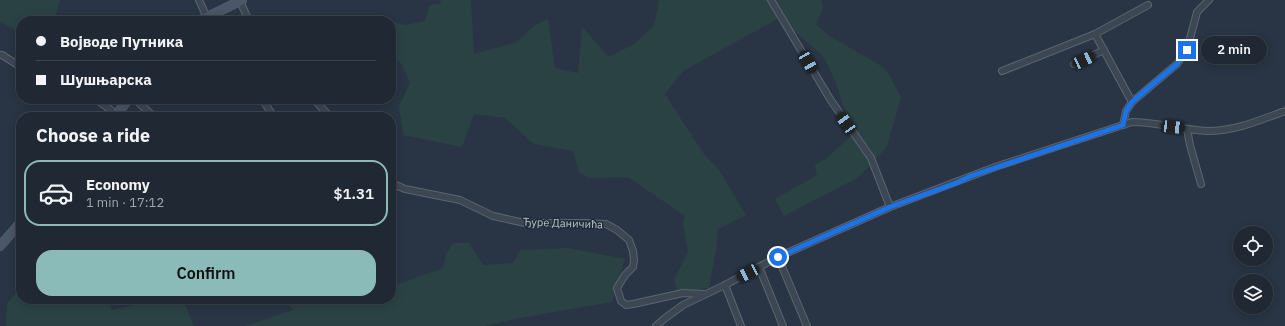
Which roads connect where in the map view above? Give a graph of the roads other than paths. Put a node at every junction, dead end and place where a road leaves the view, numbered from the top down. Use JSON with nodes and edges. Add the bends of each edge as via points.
{"nodes":[{"id":1,"x":199,"y":0,"type":"edge"},
{"id":2,"x":771,"y":0,"type":"edge"},
{"id":3,"x":1209,"y":0,"type":"edge"},
{"id":4,"x":241,"y":1,"type":"edge"},
{"id":5,"x":1148,"y":5,"type":"dead end"},
{"id":6,"x":203,"y":16,"type":"edge"},
{"id":7,"x":212,"y":16,"type":"edge"},
{"id":8,"x":248,"y":16,"type":"edge"},
{"id":9,"x":1095,"y":34,"type":"junction"},
{"id":10,"x":1104,"y":50,"type":"junction"},
{"id":11,"x":2,"y":55,"type":"dead end"},
{"id":12,"x":16,"y":64,"type":"edge"},
{"id":13,"x":1074,"y":64,"type":"dead end"},
{"id":14,"x":1002,"y":71,"type":"dead end"},
{"id":15,"x":1132,"y":102,"type":"junction"},
{"id":16,"x":102,"y":104,"type":"edge"},
{"id":17,"x":125,"y":104,"type":"edge"},
{"id":18,"x":140,"y":104,"type":"edge"},
{"id":19,"x":318,"y":104,"type":"edge"},
{"id":20,"x":1285,"y":111,"type":"edge"},
{"id":21,"x":111,"y":112,"type":"edge"},
{"id":22,"x":118,"y":112,"type":"edge"},
{"id":23,"x":149,"y":112,"type":"edge"},
{"id":24,"x":326,"y":112,"type":"edge"},
{"id":25,"x":1123,"y":125,"type":"junction"},
{"id":26,"x":1187,"y":129,"type":"junction"},
{"id":27,"x":1201,"y":184,"type":"dead end"},
{"id":28,"x":396,"y":185,"type":"edge"},
{"id":29,"x":890,"y":207,"type":"junction"},
{"id":30,"x":16,"y":228,"type":"edge"},
{"id":31,"x":1,"y":244,"type":"edge"},
{"id":32,"x":778,"y":257,"type":"junction"},
{"id":33,"x":759,"y":268,"type":"junction"},
{"id":34,"x":726,"y":285,"type":"junction"},
{"id":35,"x":706,"y":294,"type":"junction"},
{"id":36,"x":656,"y":326,"type":"edge"},
{"id":37,"x":741,"y":326,"type":"edge"},
{"id":38,"x":783,"y":326,"type":"edge"},
{"id":39,"x":807,"y":326,"type":"edge"}],
"edges":[{"from":1,"to":6,"type":"street"},
{"from":2,"to":29,"type":"street","via":[[830,99],[871,158]]},
{"from":3,"to":15,"type":"street","via":[[1197,12],[1187,50],[1177,64]]},
{"from":4,"to":7,"type":"street"},
{"from":4,"to":8,"type":"street"},
{"from":5,"to":9,"type":"street"},
{"from":9,"to":10,"type":"street"},
{"from":9,"to":14,"type":"street"},
{"from":10,"to":13,"type":"street"},
{"from":10,"to":15,"type":"street"},
{"from":11,"to":12,"type":"street"},
{"from":15,"to":25,"type":"street","via":[[1126,111]]},
{"from":16,"to":21,"type":"street"},
{"from":17,"to":22,"type":"street"},
{"from":18,"to":23,"type":"street"},
{"from":19,"to":24,"type":"street"},
{"from":20,"to":26,"type":"street","via":[[1230,129]]},
{"from":25,"to":26,"type":"street","via":[[1132,122],[1150,123]]},
{"from":25,"to":29,"type":"street","via":[[995,167]]},
{"from":26,"to":27,"type":"street"},
{"from":28,"to":35,"type":"street","name":"Ђуре Даничића","via":[[460,200],[493,216],[525,223],[606,224],[629,240],[634,260],[617,288],[621,301],[626,305],[683,293]]},
{"from":29,"to":32,"type":"street"},
{"from":30,"to":31,"type":"street"},
{"from":32,"to":33,"type":"street"},
{"from":32,"to":39,"type":"street"},
{"from":33,"to":34,"type":"street"},
{"from":33,"to":38,"type":"street"},
{"from":34,"to":35,"type":"street"},
{"from":34,"to":37,"type":"street"},
{"from":35,"to":36,"type":"street","via":[[683,305]]}]}
